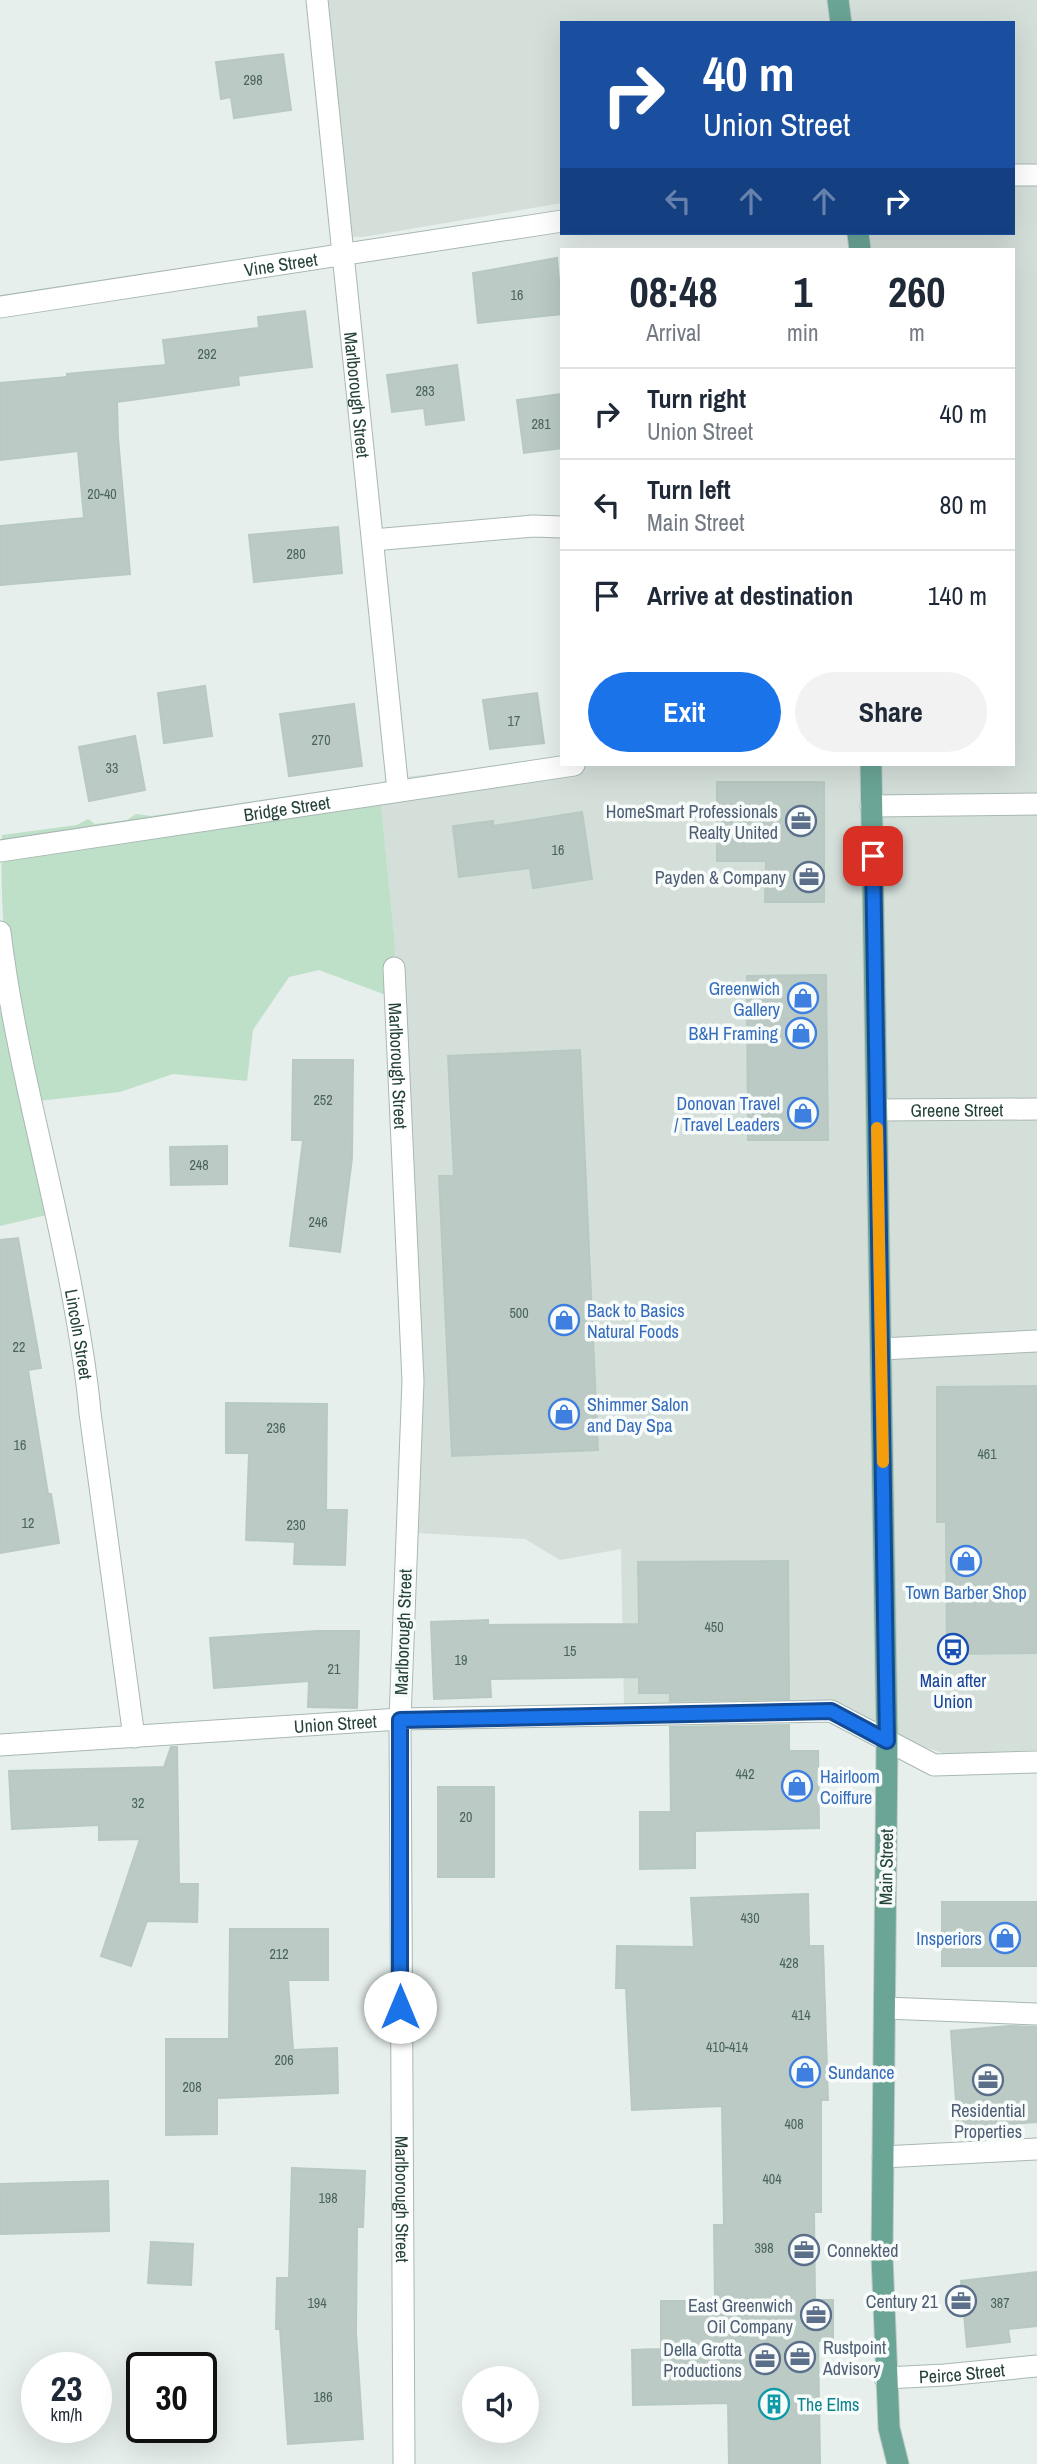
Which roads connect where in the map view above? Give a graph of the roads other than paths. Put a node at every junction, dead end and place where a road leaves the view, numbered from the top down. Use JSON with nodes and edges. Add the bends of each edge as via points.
{"nodes":[{"id":1,"x":317,"y":0,"type":"edge"},
{"id":2,"x":838,"y":0,"type":"edge"},
{"id":3,"x":841,"y":21,"type":"edge"},
{"id":4,"x":1015,"y":175,"type":"edge"},
{"id":5,"x":1037,"y":175,"type":"edge"},
{"id":6,"x":560,"y":220,"type":"edge"},
{"id":7,"x":344,"y":254,"type":"junction"},
{"id":8,"x":0,"y":307,"type":"edge"},
{"id":9,"x":560,"y":527,"type":"edge"},
{"id":10,"x":373,"y":540,"type":"junction"},
{"id":11,"x":567,"y":766,"type":"edge"},
{"id":12,"x":871,"y":766,"type":"edge"},
{"id":13,"x":398,"y":791,"type":"junction"},
{"id":14,"x":1037,"y":803,"type":"edge"},
{"id":15,"x":872,"y":806,"type":"junction"},
{"id":16,"x":0,"y":851,"type":"edge"},
{"id":17,"x":0,"y":932,"type":"edge"},
{"id":18,"x":394,"y":968,"type":"dead end"},
{"id":19,"x":1037,"y":1109,"type":"edge"},
{"id":20,"x":877,"y":1110,"type":"junction"},
{"id":21,"x":1037,"y":1341,"type":"edge"},
{"id":22,"x":881,"y":1349,"type":"junction"},
{"id":23,"x":400,"y":1720,"type":"junction"},
{"id":24,"x":134,"y":1737,"type":"junction"},
{"id":25,"x":887,"y":1741,"type":"junction"},
{"id":26,"x":0,"y":1745,"type":"edge"},
{"id":27,"x":1037,"y":1762,"type":"edge"},
{"id":28,"x":885,"y":2008,"type":"junction"},
{"id":29,"x":1037,"y":2014,"type":"edge"},
{"id":30,"x":1037,"y":2149,"type":"edge"},
{"id":31,"x":883,"y":2157,"type":"junction"},
{"id":32,"x":1037,"y":2366,"type":"edge"},
{"id":33,"x":885,"y":2378,"type":"junction"},
{"id":34,"x":896,"y":2462,"type":"edge"},
{"id":35,"x":404,"y":2464,"type":"edge"}],
"edges":[{"from":1,"to":7,"type":"street","name":"Marlborough Street"},
{"from":2,"to":3,"type":"main road"},
{"from":4,"to":5,"type":"street"},
{"from":6,"to":7,"type":"street","name":"Vine Street"},
{"from":7,"to":8,"type":"street","name":"Vine Street"},
{"from":7,"to":10,"type":"street","name":"Marlborough Street"},
{"from":9,"to":10,"type":"street"},
{"from":10,"to":13,"type":"street","name":"Marlborough Street"},
{"from":11,"to":13,"type":"street","name":"Bridge Street"},
{"from":12,"to":15,"type":"main road","name":"Main Street"},
{"from":13,"to":16,"type":"street","name":"Bridge Street"},
{"from":14,"to":15,"type":"street"},
{"from":15,"to":20,"type":"main road","name":"Main Street"},
{"from":17,"to":24,"type":"street","name":"Lincoln Street","via":[[88,1380]]},
{"from":18,"to":23,"type":"street","name":"Marlborough Street","via":[[413,1381]]},
{"from":19,"to":20,"type":"street","name":"Greene Street"},
{"from":20,"to":22,"type":"main road","name":"Main Street"},
{"from":21,"to":22,"type":"street"},
{"from":22,"to":25,"type":"main road","name":"Main Street"},
{"from":23,"to":24,"type":"street","name":"Union Street"},
{"from":23,"to":25,"type":"street","name":"Union Street","via":[[831,1711]]},
{"from":23,"to":35,"type":"street","name":"Marlborough Street"},
{"from":24,"to":26,"type":"street","name":"Union Street"},
{"from":25,"to":27,"type":"street","name":"Union Street","via":[[934,1765]]},
{"from":25,"to":28,"type":"main road","name":"Main Street"},
{"from":28,"to":29,"type":"street"},
{"from":28,"to":31,"type":"main road","name":"Main Street"},
{"from":30,"to":31,"type":"street"},
{"from":31,"to":33,"type":"main road","name":"Main Street"},
{"from":32,"to":33,"type":"street","name":"Peirce Street"},
{"from":33,"to":34,"type":"main road","name":"Main Street"}]}
